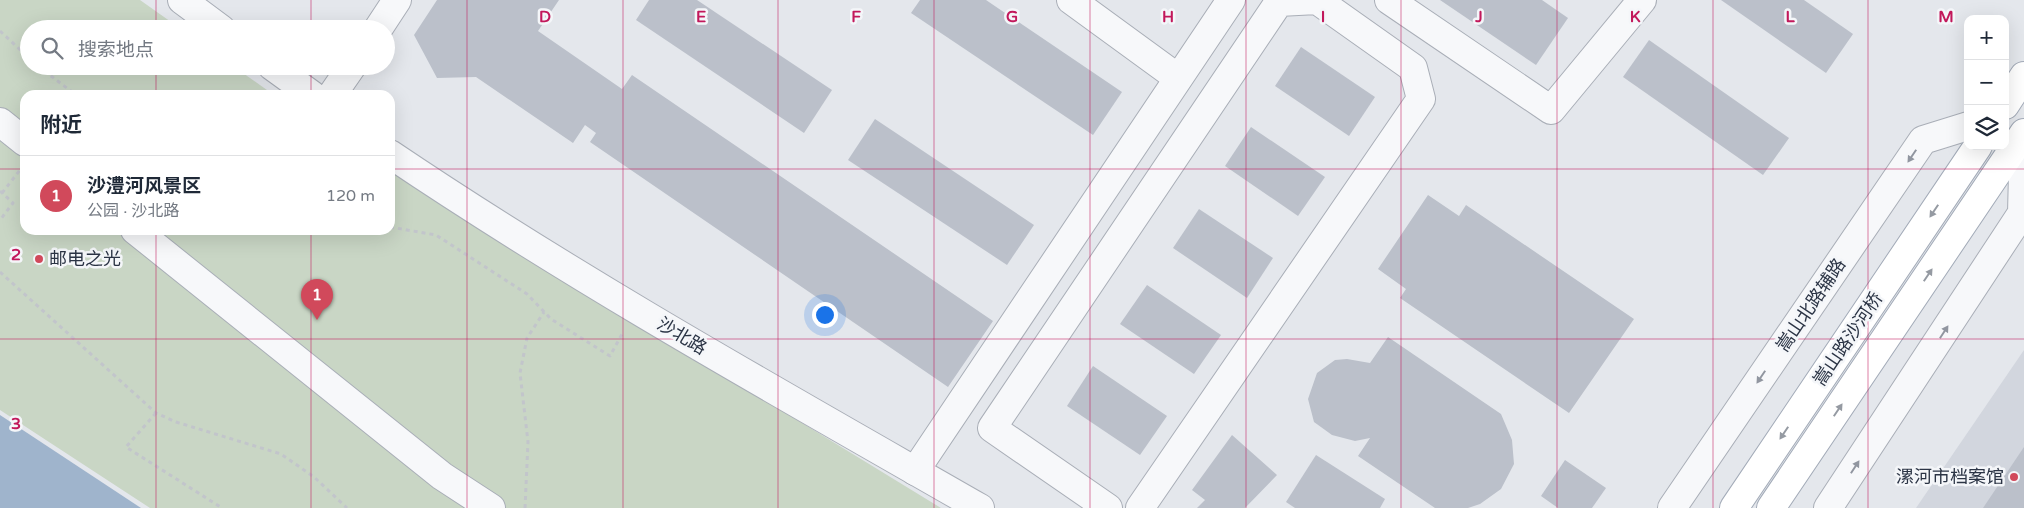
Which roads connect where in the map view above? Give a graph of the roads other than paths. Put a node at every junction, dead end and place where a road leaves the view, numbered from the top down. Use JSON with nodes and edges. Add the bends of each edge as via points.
{"nodes":[{"id":1,"x":182,"y":0,"type":"edge"},
{"id":2,"x":397,"y":0,"type":"edge"},
{"id":3,"x":1071,"y":0,"type":"edge"},
{"id":4,"x":1230,"y":0,"type":"edge"},
{"id":5,"x":1389,"y":0,"type":"edge"},
{"id":6,"x":1642,"y":0,"type":"edge"},
{"id":7,"x":209,"y":20,"type":"edge"},
{"id":8,"x":384,"y":20,"type":"edge"},
{"id":9,"x":284,"y":75,"type":"edge"},
{"id":10,"x":346,"y":75,"type":"edge"},
{"id":11,"x":2024,"y":76,"type":"edge"},
{"id":12,"x":1178,"y":78,"type":"junction"},
{"id":13,"x":305,"y":90,"type":"edge"},
{"id":14,"x":335,"y":90,"type":"edge"},
{"id":15,"x":2009,"y":99,"type":"edge"},
{"id":16,"x":0,"y":122,"type":"edge"},
{"id":17,"x":1964,"y":127,"type":"edge"},
{"id":18,"x":2024,"y":133,"type":"edge"},
{"id":19,"x":20,"y":138,"type":"edge"},
{"id":20,"x":1975,"y":150,"type":"edge"},
{"id":21,"x":395,"y":157,"type":"edge"},
{"id":22,"x":142,"y":235,"type":"edge"},
{"id":23,"x":915,"y":471,"type":"junction"},
{"id":24,"x":491,"y":508,"type":"edge"},
{"id":25,"x":980,"y":508,"type":"edge"},
{"id":26,"x":1108,"y":508,"type":"edge"},
{"id":27,"x":1140,"y":508,"type":"edge"},
{"id":28,"x":1672,"y":508,"type":"edge"},
{"id":29,"x":1734,"y":508,"type":"edge"},
{"id":30,"x":1771,"y":508,"type":"edge"},
{"id":31,"x":1828,"y":508,"type":"edge"}],
"edges":[{"from":1,"to":7,"type":"street"},
{"from":2,"to":8,"type":"street"},
{"from":3,"to":12,"type":"street"},
{"from":4,"to":12,"type":"street"},
{"from":5,"to":6,"type":"street","via":[[1551,110]]},
{"from":9,"to":13,"type":"street"},
{"from":10,"to":14,"type":"street"},
{"from":11,"to":15,"type":"main road"},
{"from":12,"to":23,"type":"street"},
{"from":16,"to":19,"type":"street"},
{"from":17,"to":28,"type":"street","name":"嵩山北路辅路","one_way":true,"via":[[1923,140]]},
{"from":30,"to":18,"type":"main road","name":"嵩山路沙河桥","one_way":true},
{"from":31,"to":18,"type":"street","one_way":true,"via":[[2022,214]]},
{"from":20,"to":29,"type":"main road","name":"嵩山路沙河桥","one_way":true},
{"from":21,"to":23,"type":"street","name":"沙北路","via":[[486,218],[636,309]]},
{"from":22,"to":24,"type":"street","via":[[442,476]]},
{"from":23,"to":25,"type":"street","name":"沙北路"},
{"from":26,"to":27,"type":"street","via":[[992,428],[1279,2],[1316,0],[1413,68],[1421,99]]}]}
